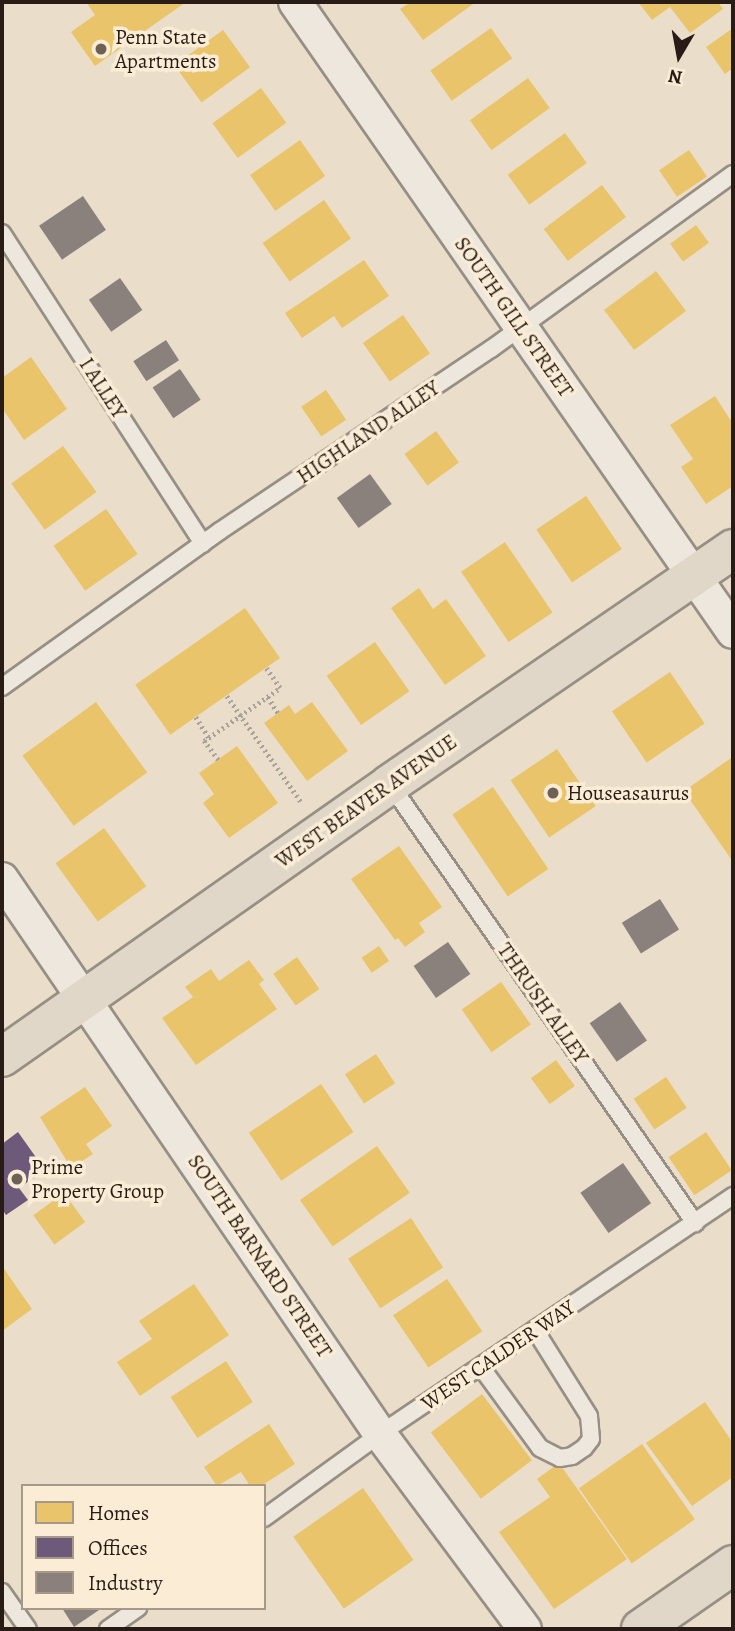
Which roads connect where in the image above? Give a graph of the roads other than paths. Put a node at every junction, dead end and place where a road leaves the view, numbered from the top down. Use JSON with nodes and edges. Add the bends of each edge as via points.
{"nodes":[{"id":1,"x":295,"y":2,"type":"edge"},
{"id":2,"x":733,"y":174,"type":"edge"},
{"id":3,"x":2,"y":233,"type":"edge"},
{"id":4,"x":520,"y":326,"type":"junction"},
{"id":5,"x":203,"y":544,"type":"junction"},
{"id":6,"x":733,"y":549,"type":"edge"},
{"id":7,"x":695,"y":576,"type":"junction"},
{"id":8,"x":733,"y":632,"type":"edge"},
{"id":9,"x":2,"y":687,"type":"edge"},
{"id":10,"x":390,"y":784,"type":"junction"},
{"id":11,"x":2,"y":879,"type":"edge"},
{"id":12,"x":84,"y":999,"type":"junction"},
{"id":13,"x":2,"y":1057,"type":"edge"},
{"id":14,"x":733,"y":1196,"type":"edge"},
{"id":15,"x":695,"y":1223,"type":"junction"},
{"id":16,"x":535,"y":1330,"type":"junction"},
{"id":17,"x":481,"y":1367,"type":"junction"},
{"id":18,"x":380,"y":1434,"type":"junction"},
{"id":19,"x":266,"y":1517,"type":"edge"},
{"id":20,"x":733,"y":1565,"type":"edge"},
{"id":21,"x":2,"y":1592,"type":"edge"},
{"id":22,"x":135,"y":1610,"type":"edge"},
{"id":23,"x":28,"y":1629,"type":"edge"},
{"id":24,"x":108,"y":1629,"type":"edge"},
{"id":25,"x":524,"y":1629,"type":"edge"},
{"id":26,"x":641,"y":1629,"type":"edge"}],
"edges":[{"from":1,"to":4,"type":"street","name":"SOUTH GILL STREET"},
{"from":2,"to":4,"type":"lane","name":"HIGHLAND ALLEY"},
{"from":3,"to":5,"type":"lane","name":"I ALLEY"},
{"from":4,"to":5,"type":"lane","name":"HIGHLAND ALLEY"},
{"from":4,"to":7,"type":"street","name":"SOUTH GILL STREET"},
{"from":5,"to":9,"type":"lane","name":"HIGHLAND ALLEY"},
{"from":6,"to":7,"type":"main road","name":"WEST BEAVER AVENUE"},
{"from":7,"to":8,"type":"street","name":"SOUTH GILL STREET"},
{"from":7,"to":10,"type":"main road","name":"WEST BEAVER AVENUE"},
{"from":10,"to":12,"type":"main road","name":"WEST BEAVER AVENUE"},
{"from":10,"to":15,"type":"lane","name":"THRUSH ALLEY"},
{"from":11,"to":12,"type":"street","name":"SOUTH BARNARD STREET"},
{"from":12,"to":13,"type":"main road","name":"WEST BEAVER AVENUE"},
{"from":12,"to":18,"type":"street","name":"SOUTH BARNARD STREET"},
{"from":14,"to":15,"type":"lane","name":"WEST CALDER WAY"},
{"from":15,"to":16,"type":"lane","name":"WEST CALDER WAY"},
{"from":16,"to":17,"type":"lane","name":"WEST CALDER WAY"},
{"from":16,"to":17,"type":"lane","via":[[589,1416],[591,1439],[584,1448],[560,1458],[540,1448]]},
{"from":17,"to":18,"type":"lane","name":"WEST CALDER WAY"},
{"from":18,"to":19,"type":"lane","name":"WEST CALDER WAY"},
{"from":18,"to":25,"type":"street","name":"SOUTH BARNARD STREET"},
{"from":20,"to":26,"type":"main road"},
{"from":21,"to":23,"type":"lane"},
{"from":22,"to":24,"type":"lane"}]}
